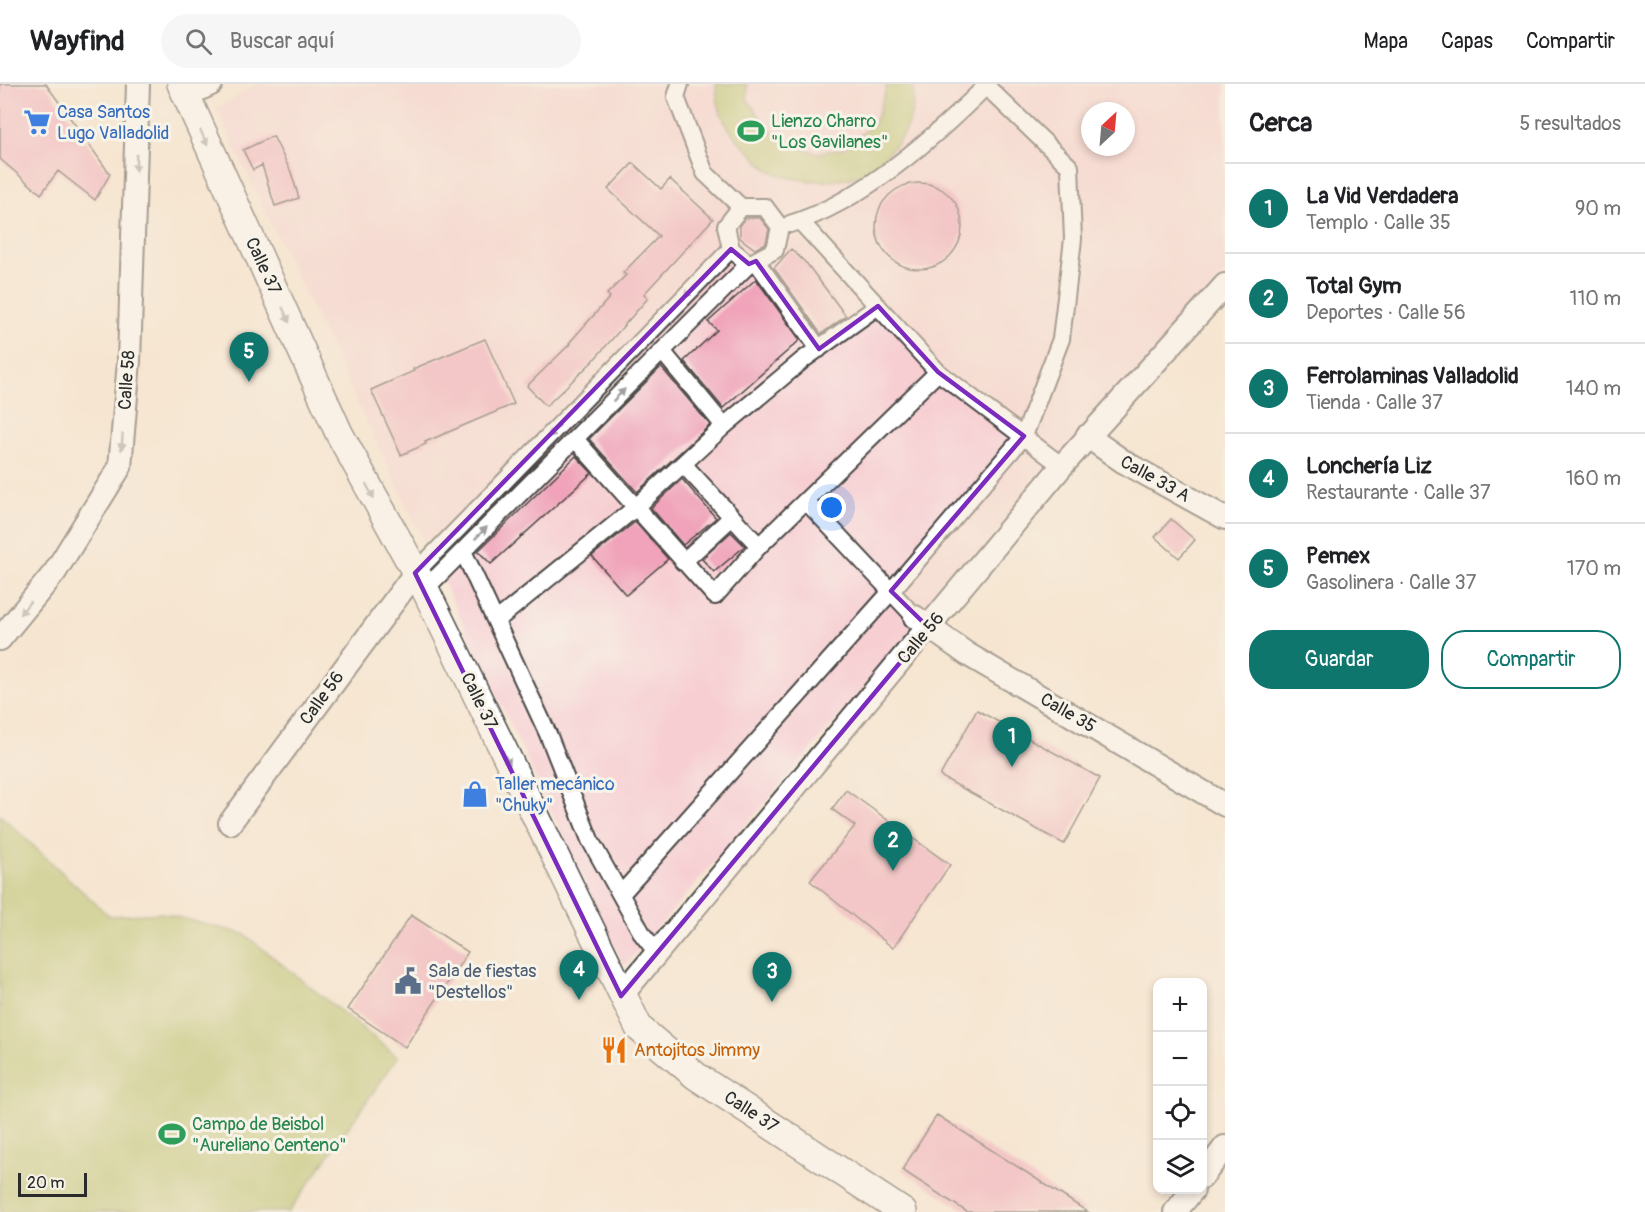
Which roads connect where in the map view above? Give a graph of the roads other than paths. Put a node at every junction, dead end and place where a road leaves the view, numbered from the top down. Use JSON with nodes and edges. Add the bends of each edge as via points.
{"nodes":[{"id":1,"x":138,"y":84,"type":"edge"},
{"id":2,"x":212,"y":84,"type":"edge"},
{"id":3,"x":680,"y":84,"type":"edge"},
{"id":4,"x":987,"y":85,"type":"edge"},
{"id":5,"x":183,"y":90,"type":"edge"},
{"id":6,"x":741,"y":207,"type":"junction"},
{"id":7,"x":800,"y":221,"type":"junction"},
{"id":8,"x":780,"y":227,"type":"junction"},
{"id":9,"x":731,"y":249,"type":"junction"},
{"id":10,"x":752,"y":262,"type":"junction"},
{"id":11,"x":1225,"y":285,"type":"edge"},
{"id":12,"x":878,"y":306,"type":"junction"},
{"id":13,"x":819,"y":349,"type":"junction"},
{"id":14,"x":662,"y":351,"type":"junction"},
{"id":15,"x":938,"y":372,"type":"junction"},
{"id":16,"x":724,"y":426,"type":"junction"},
{"id":17,"x":1024,"y":436,"type":"junction"},
{"id":18,"x":1088,"y":436,"type":"junction"},
{"id":19,"x":575,"y":439,"type":"junction"},
{"id":20,"x":683,"y":464,"type":"junction"},
{"id":21,"x":1062,"y":466,"type":"junction"},
{"id":22,"x":806,"y":501,"type":"junction"},
{"id":23,"x":635,"y":508,"type":"junction"},
{"id":24,"x":732,"y":517,"type":"junction"},
{"id":25,"x":1225,"y":518,"type":"edge"},
{"id":26,"x":759,"y":546,"type":"junction"},
{"id":27,"x":463,"y":551,"type":"junction"},
{"id":28,"x":683,"y":562,"type":"junction"},
{"id":29,"x":420,"y":581,"type":"junction"},
{"id":30,"x":891,"y":591,"type":"junction"},
{"id":31,"x":497,"y":620,"type":"junction"},
{"id":32,"x":922,"y":623,"type":"junction"},
{"id":33,"x":0,"y":639,"type":"edge"},
{"id":34,"x":1225,"y":805,"type":"edge"},
{"id":35,"x":230,"y":823,"type":"dead end"},
{"id":36,"x":622,"y":893,"type":"junction"},
{"id":37,"x":658,"y":954,"type":"junction"},
{"id":38,"x":621,"y":996,"type":"junction"},
{"id":39,"x":1225,"y":1147,"type":"edge"},
{"id":40,"x":1207,"y":1172,"type":"edge"},
{"id":41,"x":1190,"y":1194,"type":"edge"},
{"id":42,"x":903,"y":1212,"type":"edge"},
{"id":43,"x":1176,"y":1212,"type":"edge"}],
"edges":[{"from":1,"to":33,"type":"street","name":"Calle 58","one_way":true,"via":[[129,362],[120,466],[55,572]]},
{"from":2,"to":5,"type":"street"},
{"from":3,"to":6,"type":"street","via":[[676,97],[705,173]]},
{"from":4,"to":7,"type":"street","via":[[945,127],[871,182],[839,204]]},
{"from":4,"to":17,"type":"street","via":[[1070,167],[1074,239],[1061,339]]},
{"from":5,"to":29,"type":"street","name":"Calle 37","one_way":true,"via":[[339,433]]},
{"from":6,"to":8,"type":"street","via":[[765,207]]},
{"from":6,"to":9,"type":"street","via":[[726,226]]},
{"from":7,"to":8,"type":"street"},
{"from":7,"to":12,"type":"street"},
{"from":8,"to":10,"type":"street","via":[[775,250]]},
{"from":9,"to":10,"type":"street"},
{"from":9,"to":29,"type":"street","one_way":true},
{"from":10,"to":13,"type":"street"},
{"from":10,"to":14,"type":"street"},
{"from":11,"to":18,"type":"street","name":"Calle 56"},
{"from":12,"to":13,"type":"street"},
{"from":12,"to":15,"type":"street"},
{"from":13,"to":16,"type":"street"},
{"from":14,"to":16,"type":"street"},
{"from":19,"to":14,"type":"street","one_way":true},
{"from":15,"to":17,"type":"street"},
{"from":15,"to":22,"type":"street"},
{"from":16,"to":20,"type":"street"},
{"from":17,"to":21,"type":"street"},
{"from":17,"to":30,"type":"street"},
{"from":18,"to":21,"type":"street","name":"Calle 56"},
{"from":18,"to":25,"type":"street","name":"Calle 33 A","via":[[1124,462]]},
{"from":19,"to":23,"type":"street"},
{"from":27,"to":19,"type":"street","one_way":true},
{"from":20,"to":23,"type":"street"},
{"from":20,"to":24,"type":"street"},
{"from":21,"to":32,"type":"street","name":"Calle 56"},
{"from":22,"to":26,"type":"street"},
{"from":22,"to":30,"type":"street"},
{"from":23,"to":28,"type":"street"},
{"from":23,"to":31,"type":"street"},
{"from":24,"to":26,"type":"street"},
{"from":24,"to":28,"type":"street"},
{"from":26,"to":28,"type":"street","via":[[715,596]]},
{"from":27,"to":29,"type":"street"},
{"from":27,"to":31,"type":"street"},
{"from":29,"to":35,"type":"street","name":"Calle 56"},
{"from":29,"to":38,"type":"street","name":"Calle 37","one_way":true},
{"from":30,"to":32,"type":"street"},
{"from":30,"to":36,"type":"street"},
{"from":31,"to":36,"type":"street","via":[[590,840]]},
{"from":32,"to":34,"type":"street","name":"Calle 35","via":[[967,654]]},
{"from":32,"to":37,"type":"street","name":"Calle 56"},
{"from":36,"to":37,"type":"street","via":[[643,935]]},
{"from":37,"to":38,"type":"street","name":"Calle 56"},
{"from":38,"to":42,"type":"street","name":"Calle 37","via":[[639,1028],[696,1076]]},
{"from":39,"to":40,"type":"street"},
{"from":41,"to":43,"type":"street"}]}
